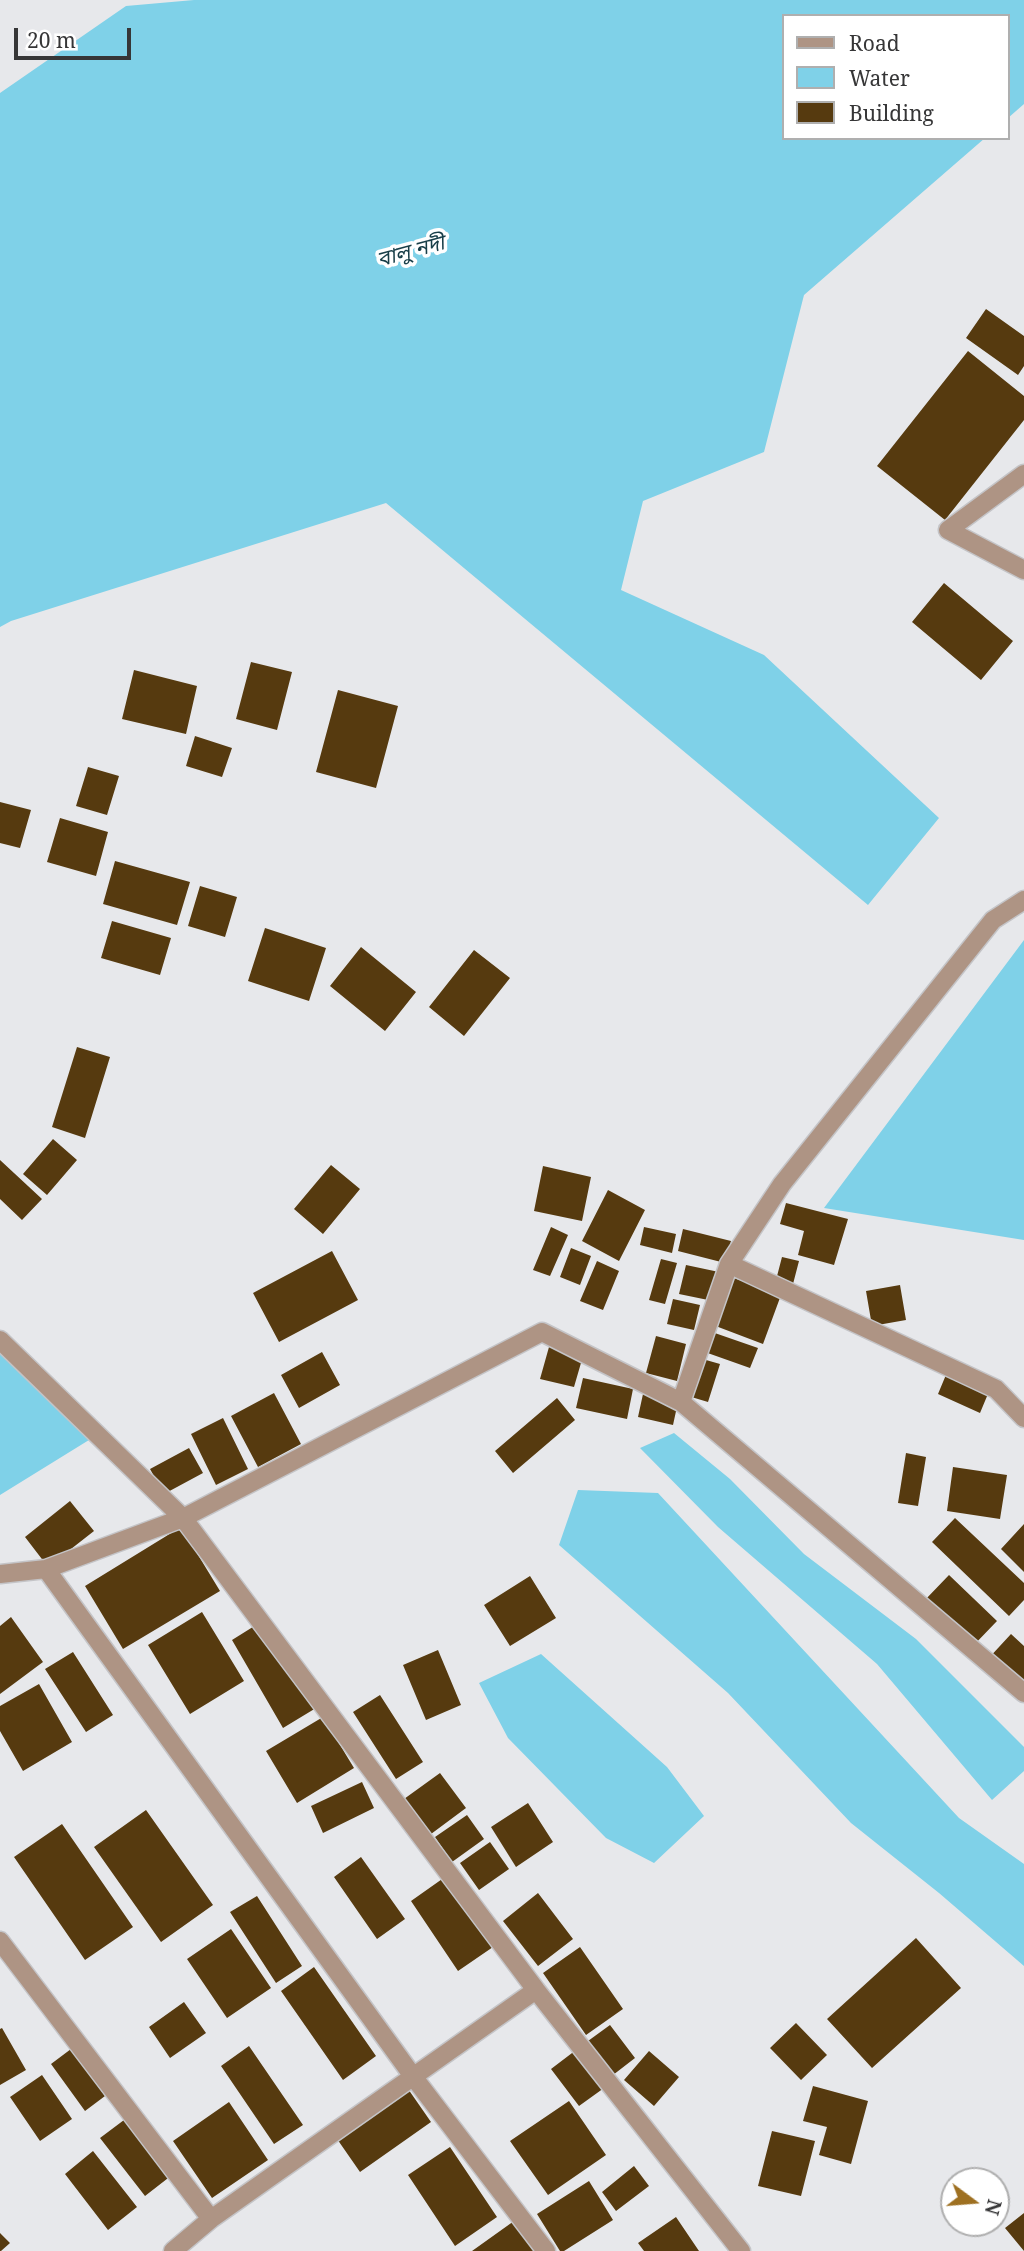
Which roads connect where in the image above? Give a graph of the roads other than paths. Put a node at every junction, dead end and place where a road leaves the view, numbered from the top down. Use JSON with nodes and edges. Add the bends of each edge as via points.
{"nodes":[{"id":1,"x":1024,"y":474,"type":"edge"},
{"id":2,"x":1024,"y":570,"type":"edge"},
{"id":3,"x":1024,"y":900,"type":"edge"},
{"id":4,"x":729,"y":1264,"type":"junction"},
{"id":5,"x":0,"y":1340,"type":"edge"},
{"id":6,"x":681,"y":1402,"type":"junction"},
{"id":7,"x":1024,"y":1418,"type":"edge"},
{"id":8,"x":183,"y":1518,"type":"junction"},
{"id":9,"x":46,"y":1569,"type":"junction"},
{"id":10,"x":0,"y":1574,"type":"edge"},
{"id":11,"x":1024,"y":1693,"type":"edge"},
{"id":12,"x":0,"y":1941,"type":"edge"},
{"id":13,"x":536,"y":1990,"type":"junction"},
{"id":14,"x":412,"y":2075,"type":"junction"},
{"id":15,"x":211,"y":2219,"type":"junction"},
{"id":16,"x":740,"y":2250,"type":"edge"},
{"id":17,"x":173,"y":2251,"type":"edge"},
{"id":18,"x":546,"y":2251,"type":"edge"}],
"edges":[{"from":1,"to":2,"type":"street","via":[[948,530]]},
{"from":3,"to":4,"type":"street","via":[[993,920],[782,1184]]},
{"from":4,"to":6,"type":"street"},
{"from":4,"to":7,"type":"street","via":[[996,1389]]},
{"from":5,"to":8,"type":"street"},
{"from":6,"to":8,"type":"street","via":[[542,1332]]},
{"from":6,"to":11,"type":"street"},
{"from":8,"to":9,"type":"street"},
{"from":8,"to":13,"type":"street"},
{"from":9,"to":10,"type":"street"},
{"from":9,"to":14,"type":"street"},
{"from":12,"to":15,"type":"street"},
{"from":13,"to":14,"type":"street"},
{"from":13,"to":16,"type":"street"},
{"from":14,"to":15,"type":"street"},
{"from":14,"to":18,"type":"street"},
{"from":15,"to":17,"type":"street"}]}
